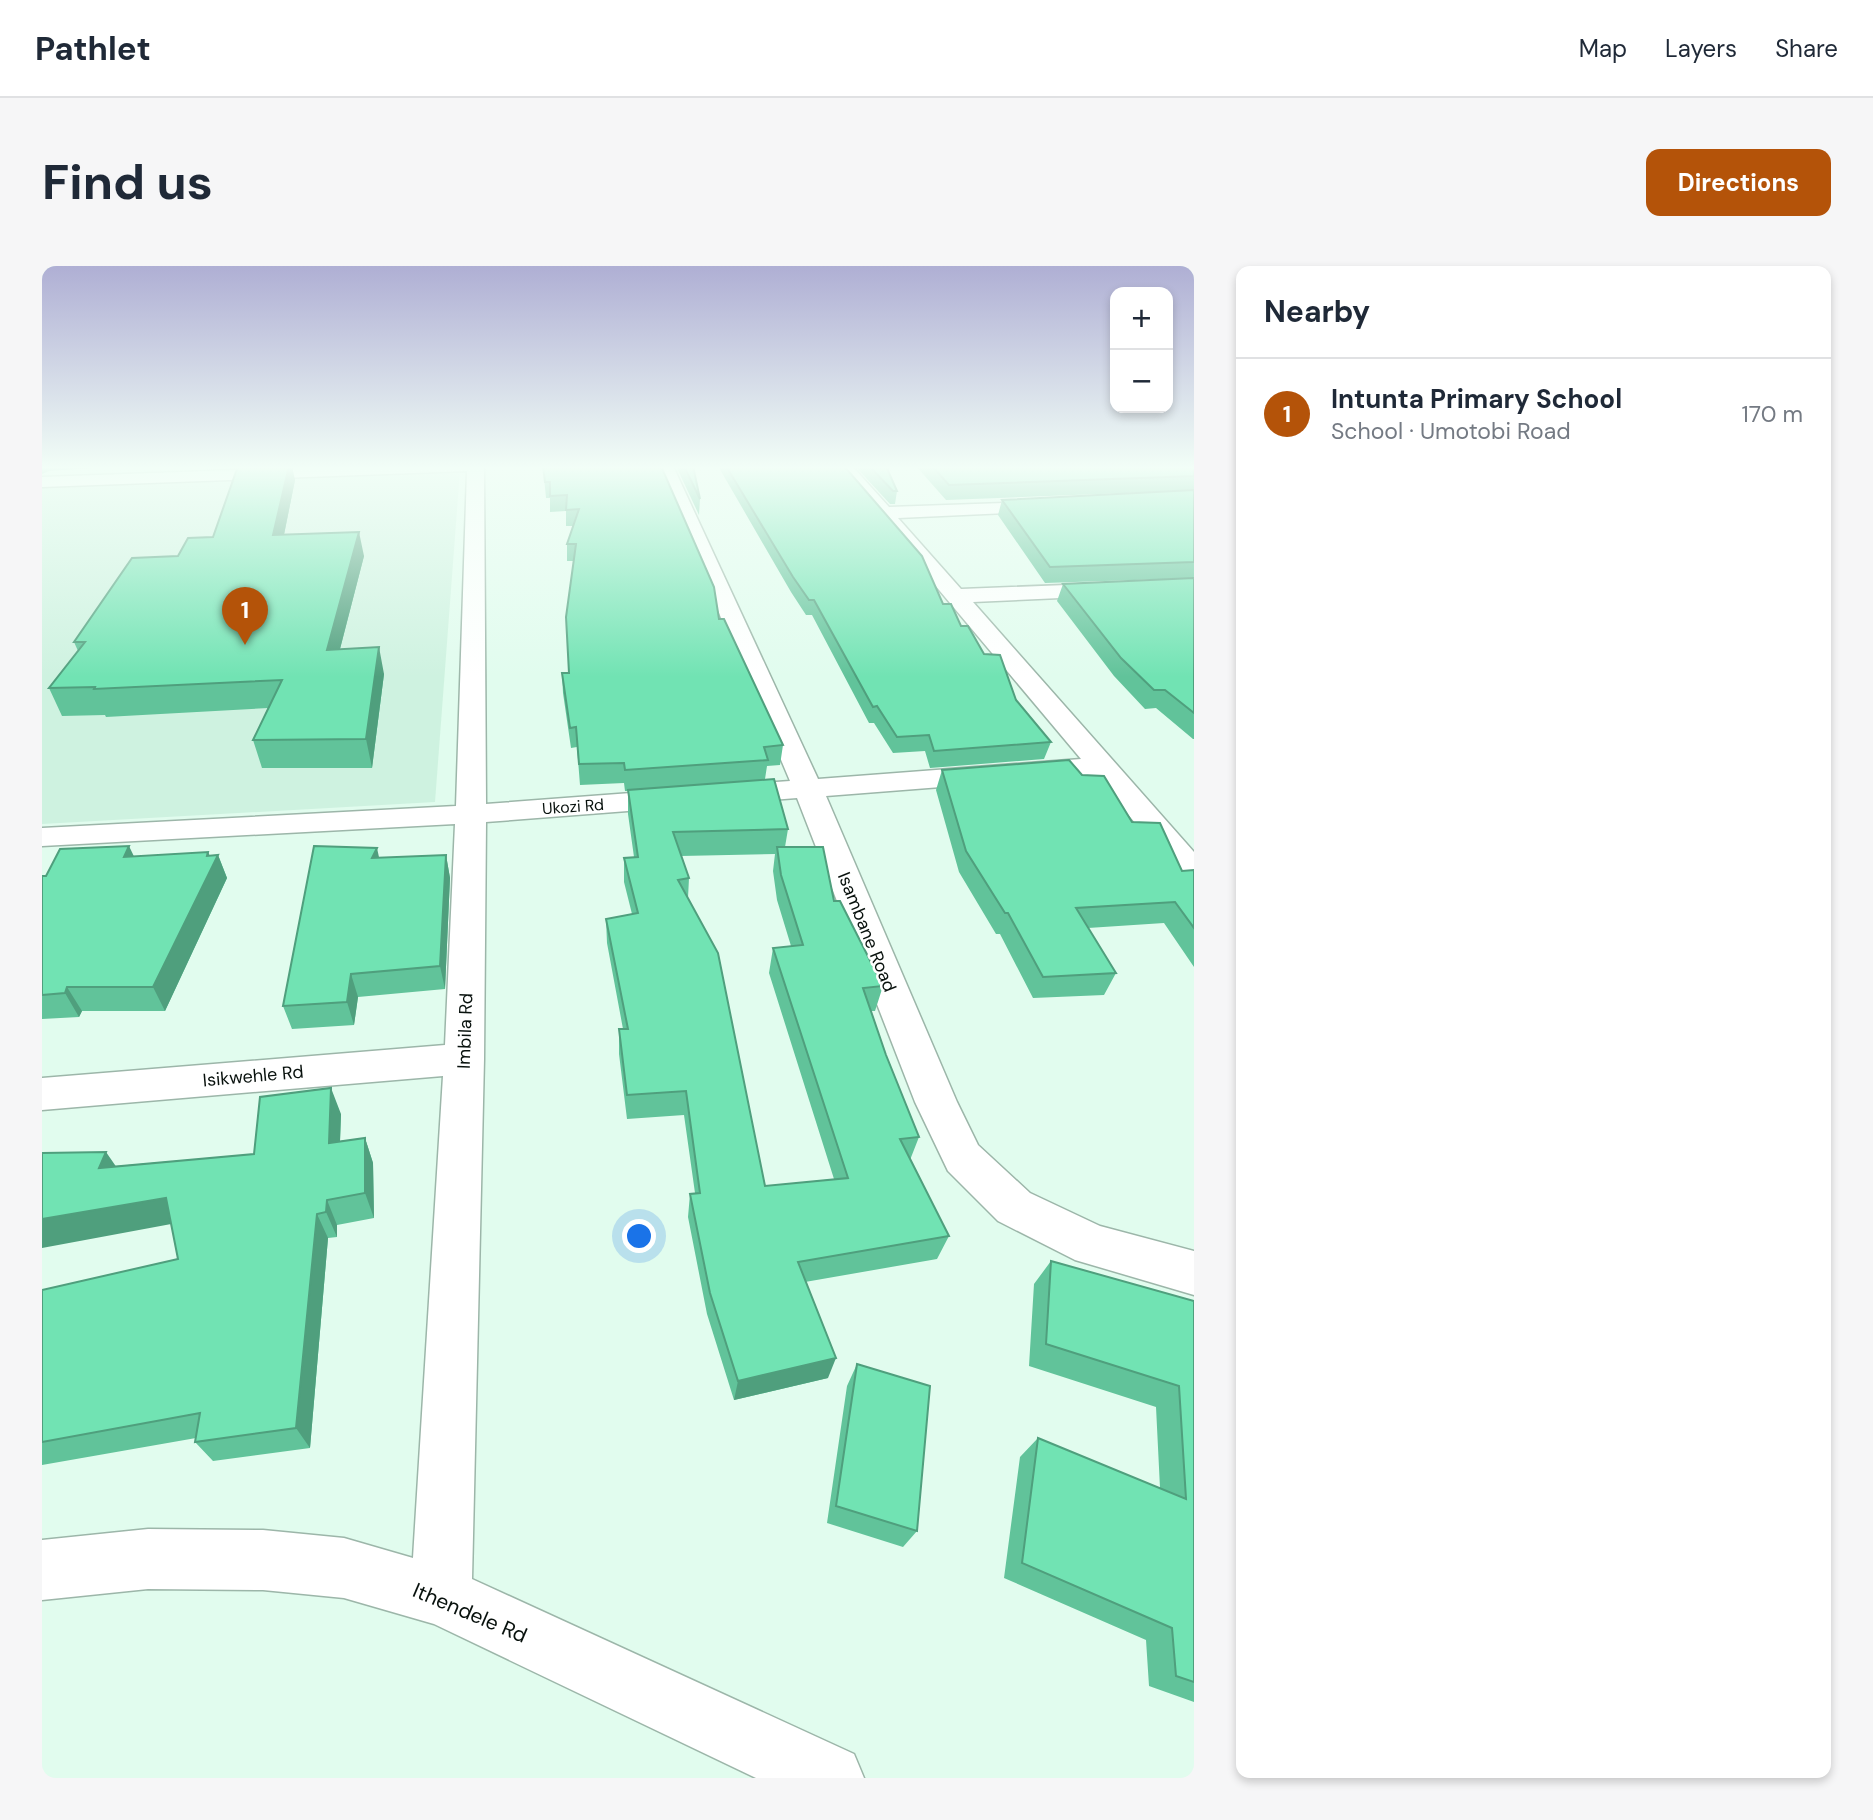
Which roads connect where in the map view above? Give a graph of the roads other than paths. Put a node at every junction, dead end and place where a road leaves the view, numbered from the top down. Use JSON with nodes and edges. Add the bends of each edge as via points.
{"nodes":[{"id":1,"x":475,"y":537,"type":"edge"},
{"id":2,"x":696,"y":537,"type":"edge"},
{"id":3,"x":905,"y":537,"type":"edge"},
{"id":4,"x":1191,"y":589,"type":"edge"},
{"id":5,"x":957,"y":596,"type":"junction"},
{"id":6,"x":1103,"y":766,"type":"junction"},
{"id":7,"x":808,"y":789,"type":"junction"},
{"id":8,"x":471,"y":814,"type":"junction"},
{"id":9,"x":42,"y":837,"type":"edge"},
{"id":10,"x":1194,"y":872,"type":"edge"},
{"id":11,"x":464,"y":1059,"type":"junction"},
{"id":12,"x":42,"y":1094,"type":"edge"},
{"id":13,"x":1194,"y":1273,"type":"edge"},
{"id":14,"x":42,"y":1570,"type":"edge"},
{"id":15,"x":441,"y":1596,"type":"junction"},
{"id":16,"x":830,"y":1778,"type":"edge"}],
"edges":[{"from":1,"to":8,"type":"street","name":"Imbila Rd"},
{"from":2,"to":7,"type":"street","name":"Isambane Road"},
{"from":3,"to":5,"type":"street"},
{"from":4,"to":5,"type":"street"},
{"from":5,"to":6,"type":"street"},
{"from":6,"to":7,"type":"street","name":"Ukozi Rd"},
{"from":6,"to":10,"type":"street"},
{"from":7,"to":8,"type":"street","name":"Ukozi Rd"},
{"from":7,"to":13,"type":"street","name":"Isambane Road","via":[[963,1158],[1025,1212],[1092,1245]]},
{"from":8,"to":9,"type":"street","name":"Ukozi Rd"},
{"from":8,"to":11,"type":"street","name":"Imbila Rd"},
{"from":11,"to":12,"type":"street","name":"Isikwehle Rd"},
{"from":11,"to":15,"type":"street","name":"Imbila Rd"},
{"from":14,"to":15,"type":"street","name":"Ithendele Rd","via":[[148,1559],[263,1560],[344,1568]]},
{"from":15,"to":16,"type":"street","name":"Ithendele Rd"}]}
